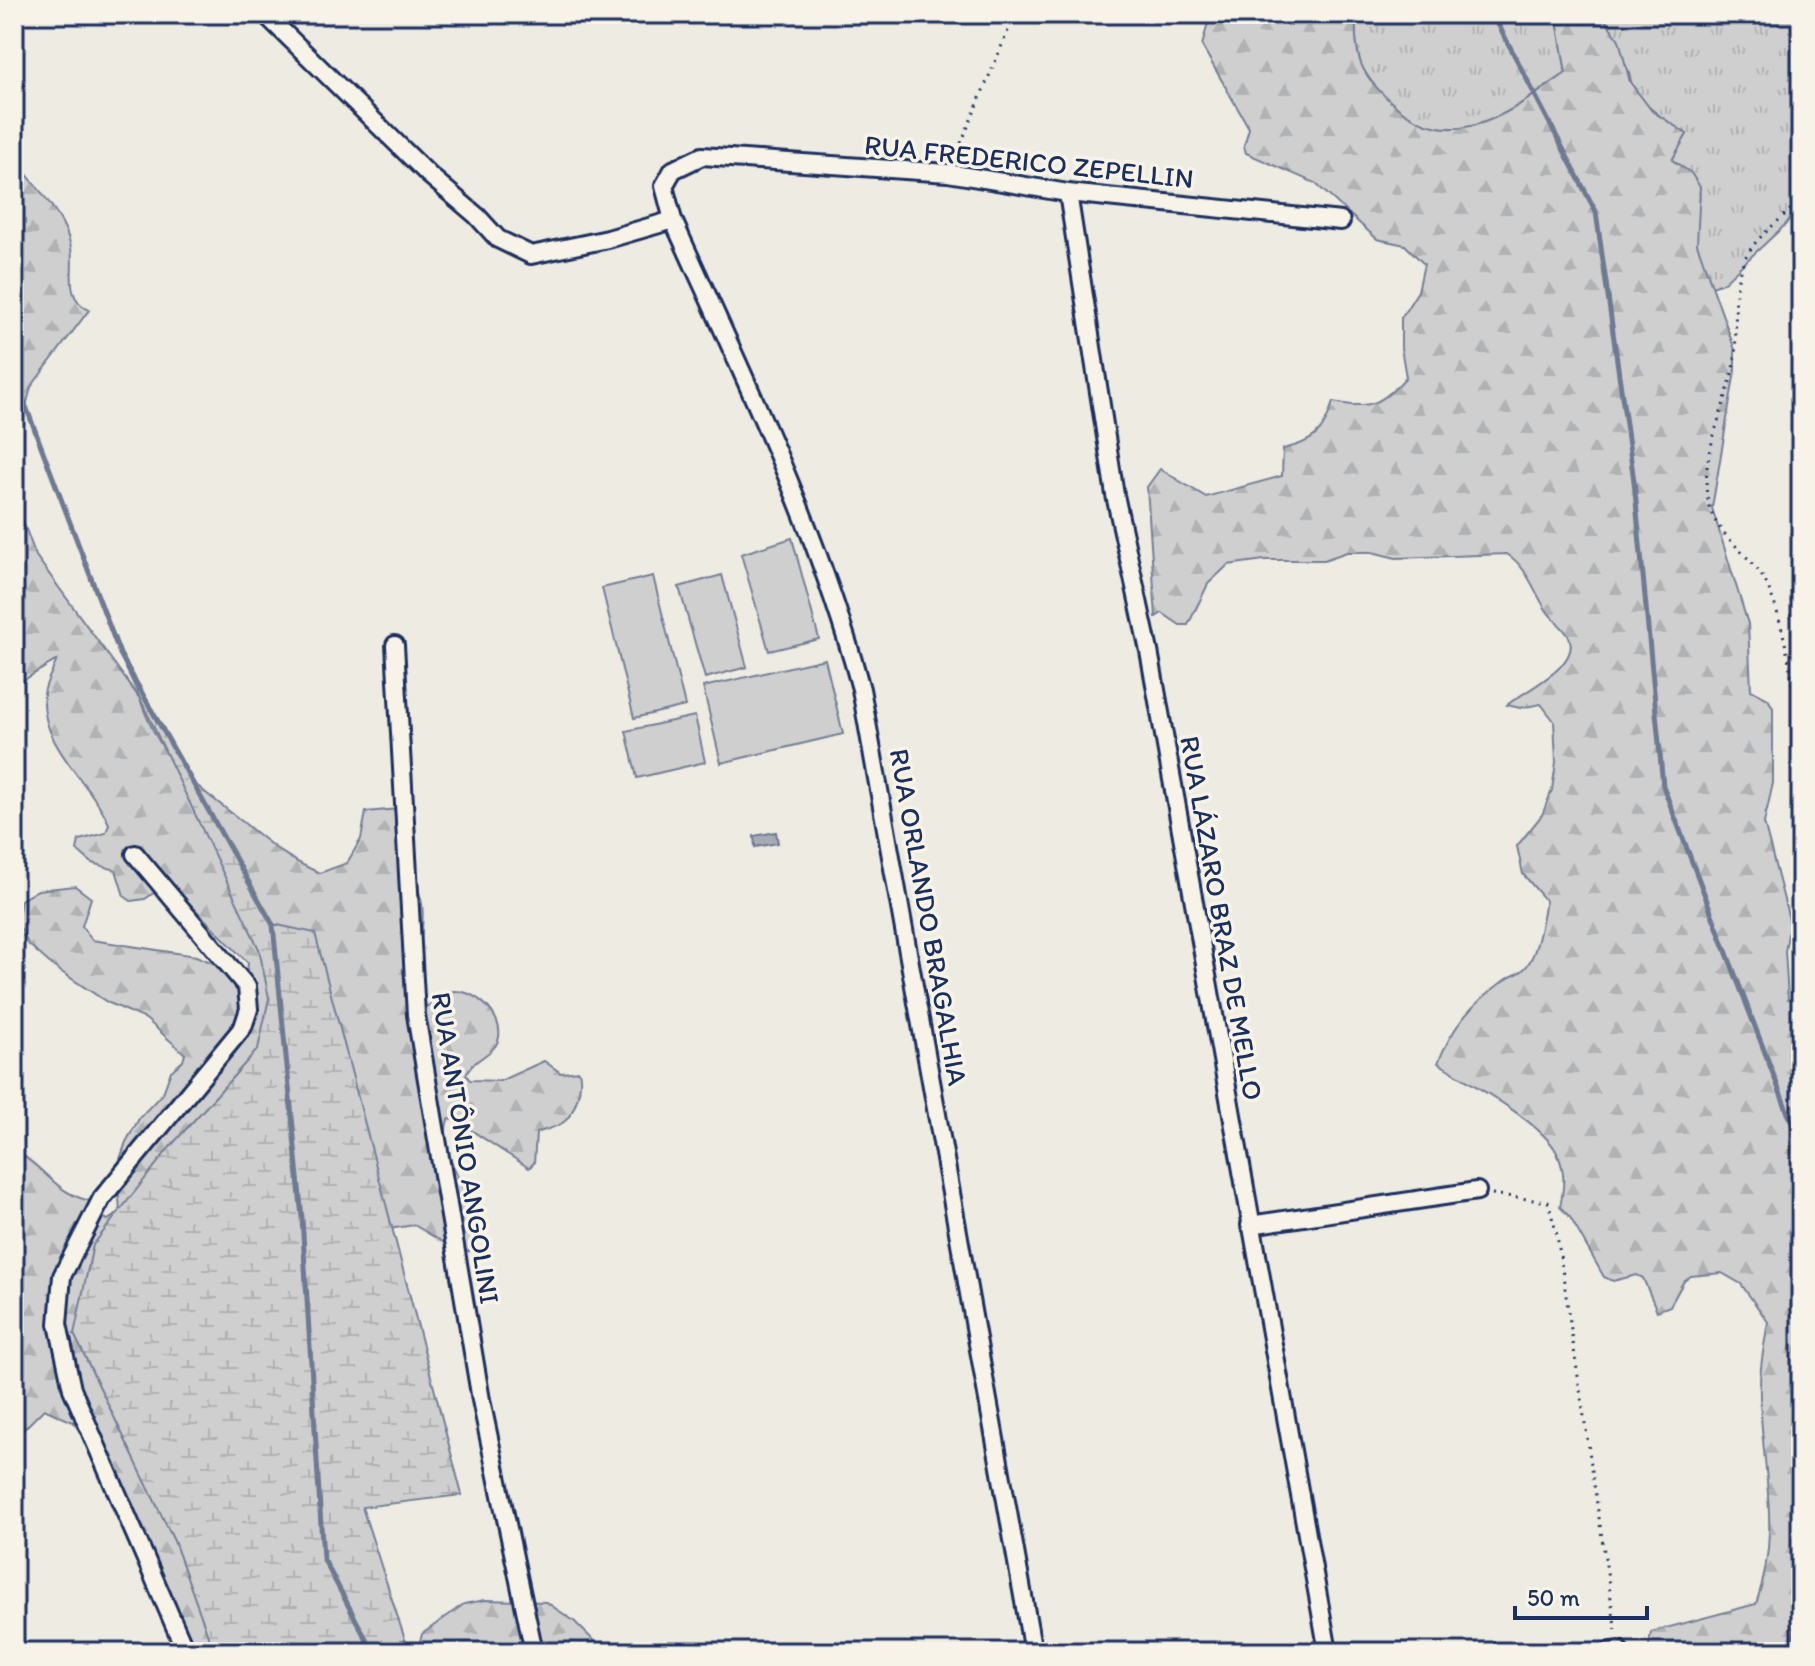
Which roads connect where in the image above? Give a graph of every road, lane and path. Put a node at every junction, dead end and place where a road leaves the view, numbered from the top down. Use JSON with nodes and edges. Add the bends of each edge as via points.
{"nodes":[{"id":1,"x":265,"y":14,"type":"edge"},
{"id":2,"x":1015,"y":14,"type":"edge"},
{"id":3,"x":948,"y":173,"type":"junction"},
{"id":4,"x":1068,"y":193,"type":"junction"},
{"id":5,"x":1801,"y":197,"type":"edge"},
{"id":6,"x":673,"y":220,"type":"junction"},
{"id":7,"x":1341,"y":221,"type":"dead end"},
{"id":8,"x":395,"y":645,"type":"dead end"},
{"id":9,"x":1801,"y":733,"type":"edge"},
{"id":10,"x":135,"y":854,"type":"dead end"},
{"id":11,"x":1477,"y":1191,"type":"joint"},
{"id":12,"x":1250,"y":1225,"type":"junction"},
{"id":13,"x":1612,"y":1651,"type":"edge"},
{"id":14,"x":186,"y":1652,"type":"edge"},
{"id":15,"x":534,"y":1652,"type":"edge"},
{"id":16,"x":1033,"y":1652,"type":"edge"},
{"id":17,"x":1328,"y":1652,"type":"edge"}],
"edges":[{"from":1,"to":6,"type":"street","via":[[498,239],[531,255]]},
{"from":2,"to":3,"type":"path"},
{"from":3,"to":4,"type":"street","name":"RUA FREDERICO ZEPELLIN"},
{"from":3,"to":6,"type":"street","name":"RUA FREDERICO ZEPELLIN","via":[[702,156],[666,178]]},
{"from":4,"to":7,"type":"street","name":"RUA FREDERICO ZEPELLIN"},
{"from":4,"to":12,"type":"street","name":"RUA LÁZARO BRAZ DE MELLO","via":[[1115,495],[1149,651]]},
{"from":5,"to":9,"type":"path","via":[[1758,238],[1742,266],[1734,365],[1708,482],[1716,523],[1766,583]]},
{"from":6,"to":16,"type":"street","name":"RUA ORLANDO BRAGALHIA","via":[[787,476],[861,689]]},
{"from":8,"to":15,"type":"street","name":"RUA ANTÔNIO ANGOLINI","via":[[418,1027],[481,1400]]},
{"from":10,"to":14,"type":"street","via":[[247,987],[249,1009],[243,1027],[102,1198],[62,1276],[58,1324],[72,1389]]},
{"from":11,"to":12,"type":"street"},
{"from":11,"to":13,"type":"path","via":[[1548,1202],[1557,1235]]},
{"from":12,"to":17,"type":"street","name":"RUA LÁZARO BRAZ DE MELLO"}]}
